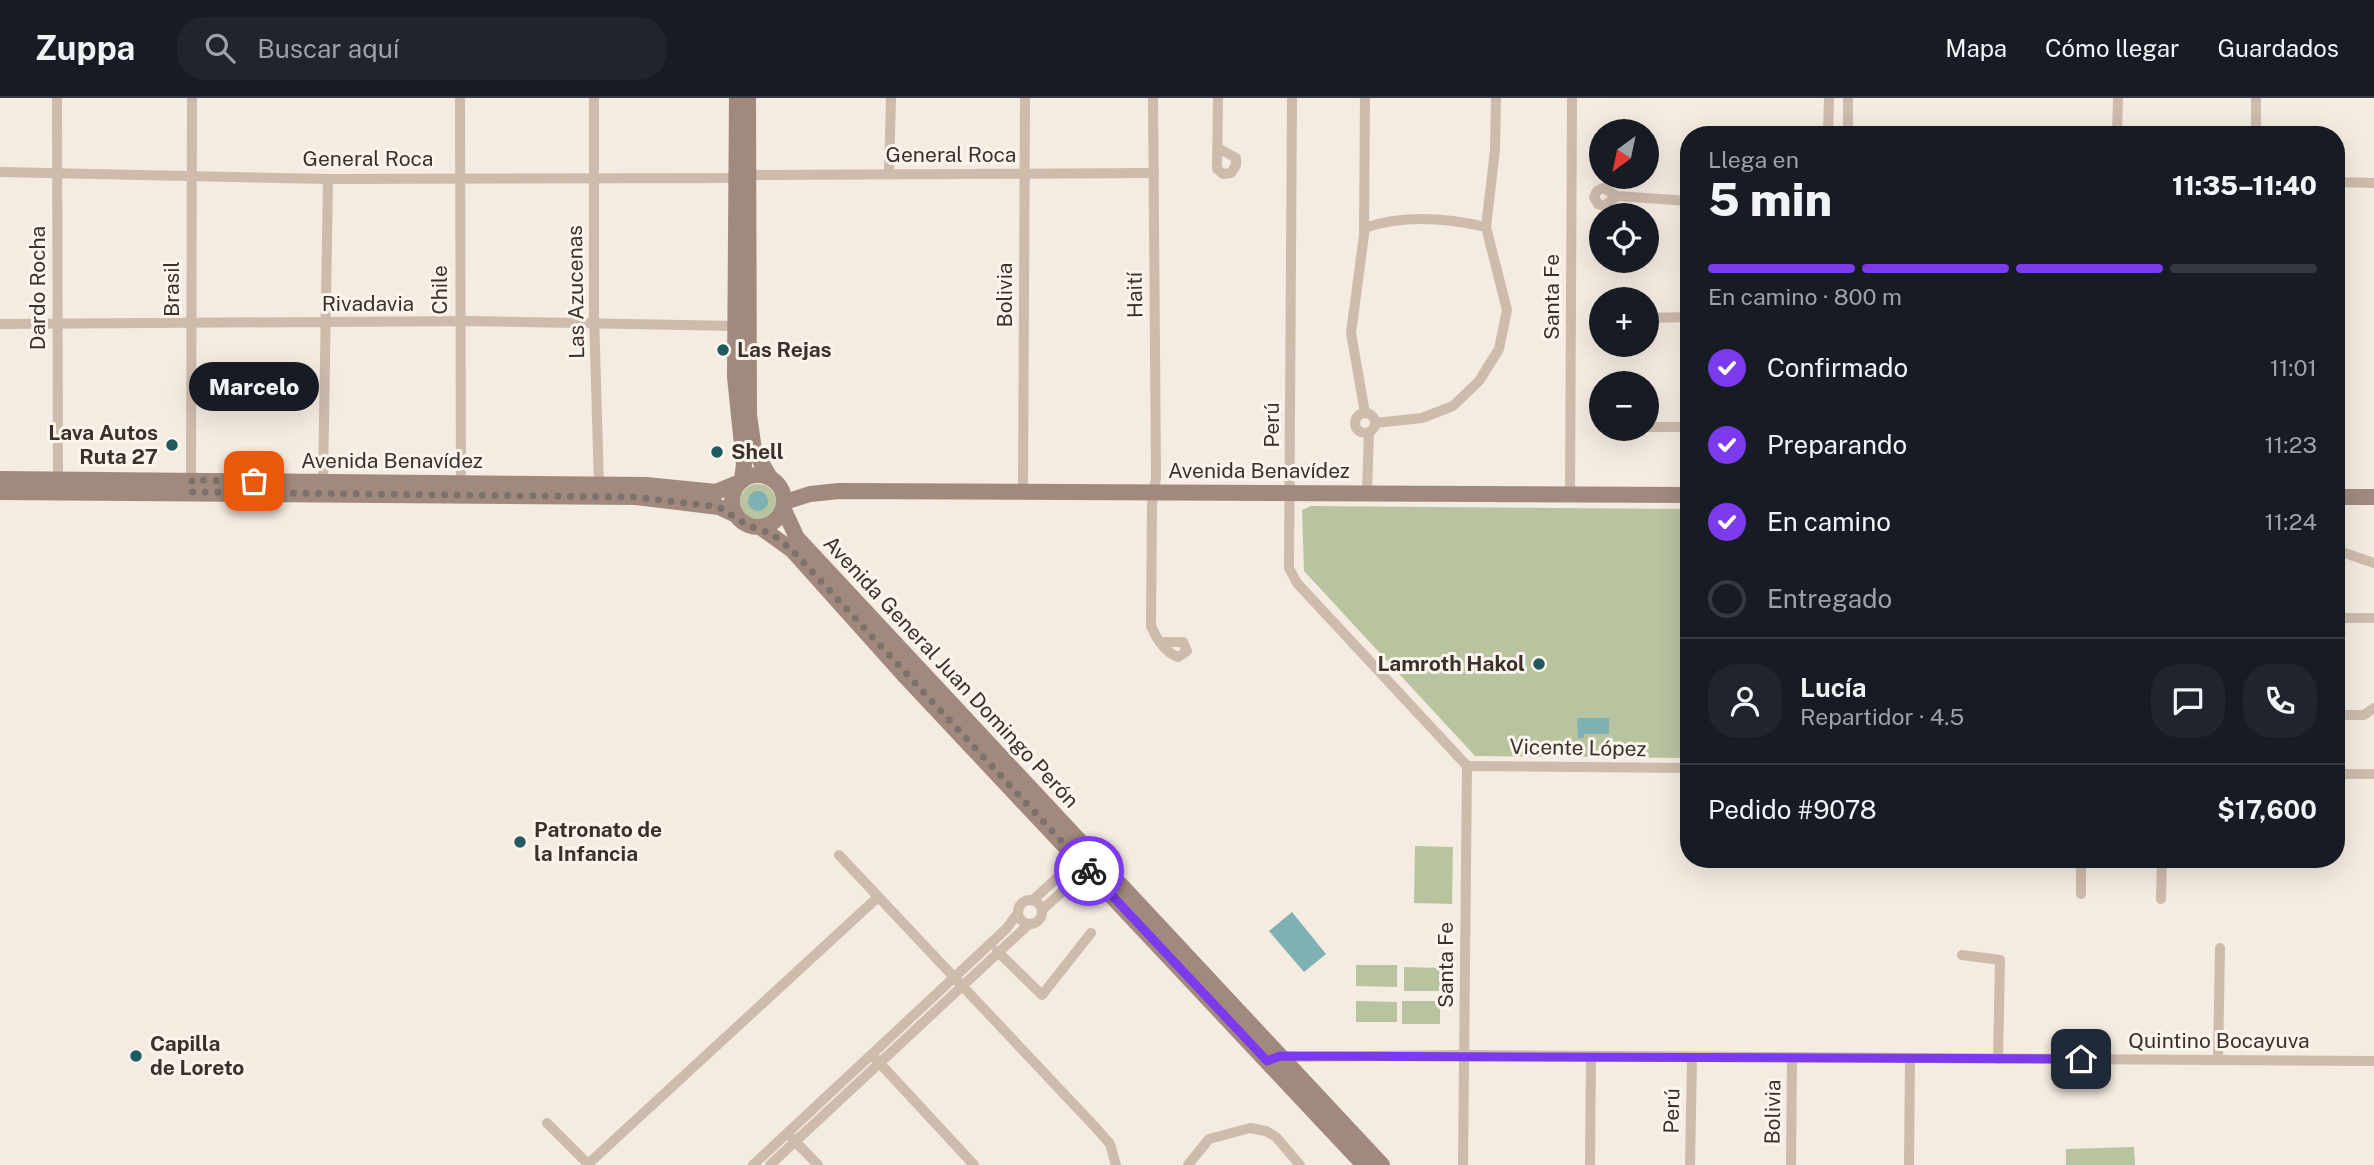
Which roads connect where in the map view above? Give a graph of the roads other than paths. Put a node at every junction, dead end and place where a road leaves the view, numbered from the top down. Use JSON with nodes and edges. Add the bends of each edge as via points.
{"nodes":[{"id":1,"x":57,"y":98,"type":"edge"},
{"id":2,"x":192,"y":98,"type":"edge"},
{"id":3,"x":460,"y":98,"type":"edge"},
{"id":4,"x":594,"y":98,"type":"edge"},
{"id":5,"x":737,"y":98,"type":"edge"},
{"id":6,"x":748,"y":98,"type":"edge"},
{"id":7,"x":891,"y":98,"type":"edge"},
{"id":8,"x":1025,"y":98,"type":"edge"},
{"id":9,"x":1153,"y":98,"type":"edge"},
{"id":10,"x":1218,"y":98,"type":"edge"},
{"id":11,"x":1292,"y":98,"type":"edge"},
{"id":12,"x":1366,"y":98,"type":"edge"},
{"id":13,"x":1496,"y":98,"type":"edge"},
{"id":14,"x":1572,"y":98,"type":"edge"},
{"id":15,"x":1829,"y":98,"type":"edge"},
{"id":16,"x":1848,"y":98,"type":"edge"},
{"id":17,"x":2118,"y":98,"type":"edge"},
{"id":18,"x":2256,"y":98,"type":"edge"},
{"id":19,"x":1828,"y":126,"type":"edge"},
{"id":20,"x":1848,"y":126,"type":"edge"},
{"id":21,"x":2117,"y":126,"type":"edge"},
{"id":22,"x":2256,"y":126,"type":"edge"},
{"id":23,"x":1218,"y":148,"type":"dead end"},
{"id":24,"x":0,"y":172,"type":"edge"},
{"id":25,"x":58,"y":173,"type":"junction"},
{"id":26,"x":1154,"y":173,"type":"junction"},
{"id":27,"x":889,"y":174,"type":"junction"},
{"id":28,"x":1026,"y":174,"type":"junction"},
{"id":29,"x":191,"y":175,"type":"junction"},
{"id":30,"x":742,"y":176,"type":"junction"},
{"id":31,"x":594,"y":177,"type":"junction"},
{"id":32,"x":328,"y":178,"type":"junction"},
{"id":33,"x":459,"y":178,"type":"junction"},
{"id":34,"x":2345,"y":183,"type":"edge"},
{"id":35,"x":2374,"y":183,"type":"edge"},
{"id":36,"x":1617,"y":196,"type":"dead end"},
{"id":37,"x":1680,"y":200,"type":"edge"},
{"id":38,"x":1486,"y":227,"type":"junction"},
{"id":39,"x":1364,"y":228,"type":"junction"},
{"id":40,"x":1680,"y":317,"type":"edge"},
{"id":41,"x":1659,"y":318,"type":"edge"},
{"id":42,"x":192,"y":322,"type":"junction"},
{"id":43,"x":459,"y":322,"type":"junction"},
{"id":44,"x":326,"y":323,"type":"junction"},
{"id":45,"x":595,"y":323,"type":"junction"},
{"id":46,"x":0,"y":324,"type":"edge"},
{"id":47,"x":56,"y":324,"type":"junction"},
{"id":48,"x":736,"y":327,"type":"junction"},
{"id":49,"x":1365,"y":413,"type":"junction"},
{"id":50,"x":1659,"y":427,"type":"edge"},
{"id":51,"x":1680,"y":427,"type":"edge"},
{"id":52,"x":1368,"y":429,"type":"junction"},
{"id":53,"x":0,"y":479,"type":"edge"},
{"id":54,"x":58,"y":479,"type":"junction"},
{"id":55,"x":773,"y":479,"type":"junction"},
{"id":56,"x":323,"y":482,"type":"junction"},
{"id":57,"x":461,"y":482,"type":"junction"},
{"id":58,"x":740,"y":482,"type":"junction"},
{"id":59,"x":599,"y":485,"type":"junction"},
{"id":60,"x":191,"y":486,"type":"junction"},
{"id":61,"x":829,"y":491,"type":"junction"},
{"id":62,"x":1154,"y":491,"type":"junction"},
{"id":63,"x":0,"y":492,"type":"edge"},
{"id":64,"x":1023,"y":492,"type":"junction"},
{"id":65,"x":1291,"y":493,"type":"junction"},
{"id":66,"x":1364,"y":493,"type":"junction"},
{"id":67,"x":1570,"y":495,"type":"junction"},
{"id":68,"x":1680,"y":495,"type":"edge"},
{"id":69,"x":2345,"y":497,"type":"edge"},
{"id":70,"x":2374,"y":497,"type":"edge"},
{"id":71,"x":784,"y":506,"type":"junction"},
{"id":72,"x":736,"y":516,"type":"junction"},
{"id":73,"x":760,"y":527,"type":"junction"},
{"id":74,"x":2345,"y":553,"type":"edge"},
{"id":75,"x":2374,"y":563,"type":"edge"},
{"id":76,"x":2345,"y":618,"type":"edge"},
{"id":77,"x":2374,"y":618,"type":"edge"},
{"id":78,"x":1160,"y":642,"type":"dead end"},
{"id":79,"x":2374,"y":708,"type":"edge"},
{"id":80,"x":2345,"y":715,"type":"edge"},
{"id":81,"x":1467,"y":766,"type":"junction"},
{"id":82,"x":1680,"y":768,"type":"edge"},
{"id":83,"x":2345,"y":774,"type":"edge"},
{"id":84,"x":2374,"y":774,"type":"edge"},
{"id":85,"x":839,"y":855,"type":"dead end"},
{"id":86,"x":1082,"y":864,"type":"junction"},
{"id":87,"x":2081,"y":868,"type":"edge"},
{"id":88,"x":2162,"y":868,"type":"edge"},
{"id":89,"x":2081,"y":894,"type":"dead end"},
{"id":90,"x":878,"y":897,"type":"junction"},
{"id":91,"x":2161,"y":899,"type":"dead end"},
{"id":92,"x":1033,"y":900,"type":"junction"},
{"id":93,"x":1042,"y":910,"type":"junction"},
{"id":94,"x":1018,"y":913,"type":"junction"},
{"id":95,"x":1029,"y":924,"type":"junction"},
{"id":96,"x":1091,"y":933,"type":"dead end"},
{"id":97,"x":2220,"y":948,"type":"dead end"},
{"id":98,"x":997,"y":951,"type":"junction"},
{"id":99,"x":1962,"y":955,"type":"dead end"},
{"id":100,"x":957,"y":981,"type":"junction"},
{"id":101,"x":1465,"y":1055,"type":"junction"},
{"id":102,"x":1591,"y":1056,"type":"junction"},
{"id":103,"x":875,"y":1058,"type":"junction"},
{"id":104,"x":1274,"y":1058,"type":"junction"},
{"id":105,"x":1692,"y":1058,"type":"junction"},
{"id":106,"x":1792,"y":1059,"type":"junction"},
{"id":107,"x":1998,"y":1059,"type":"junction"},
{"id":108,"x":2218,"y":1059,"type":"junction"},
{"id":109,"x":1910,"y":1060,"type":"junction"},
{"id":110,"x":2374,"y":1061,"type":"edge"},
{"id":111,"x":548,"y":1123,"type":"dead end"},
{"id":112,"x":791,"y":1136,"type":"junction"},
{"id":113,"x":763,"y":1163,"type":"edge"},
{"id":114,"x":588,"y":1165,"type":"edge"},
{"id":115,"x":818,"y":1165,"type":"edge"},
{"id":116,"x":974,"y":1165,"type":"edge"},
{"id":117,"x":1116,"y":1165,"type":"edge"},
{"id":118,"x":1188,"y":1165,"type":"edge"},
{"id":119,"x":1300,"y":1165,"type":"edge"},
{"id":120,"x":1364,"y":1165,"type":"edge"},
{"id":121,"x":1382,"y":1165,"type":"edge"},
{"id":122,"x":1463,"y":1165,"type":"edge"},
{"id":123,"x":1590,"y":1165,"type":"edge"},
{"id":124,"x":1690,"y":1165,"type":"edge"},
{"id":125,"x":1791,"y":1165,"type":"edge"},
{"id":126,"x":1909,"y":1165,"type":"edge"}],
"edges":[{"from":1,"to":25,"type":"street","name":"Dardo Rocha"},
{"from":2,"to":29,"type":"street","name":"Brasil"},
{"from":3,"to":33,"type":"street","name":"Chile"},
{"from":4,"to":31,"type":"street","name":"Las Azucenas"},
{"from":5,"to":30,"type":"main road"},
{"from":6,"to":30,"type":"main road"},
{"from":7,"to":27,"type":"street"},
{"from":8,"to":28,"type":"street","name":"Bolivia"},
{"from":9,"to":26,"type":"street","name":"Haití"},
{"from":10,"to":23,"type":"street"},
{"from":11,"to":65,"type":"street","name":"Perú"},
{"from":12,"to":39,"type":"street"},
{"from":13,"to":38,"type":"street"},
{"from":14,"to":67,"type":"street","name":"Santa Fe"},
{"from":15,"to":19,"type":"street"},
{"from":16,"to":20,"type":"street"},
{"from":17,"to":21,"type":"street"},
{"from":18,"to":22,"type":"street"},
{"from":24,"to":25,"type":"street","name":"General Roca"},
{"from":25,"to":29,"type":"street","name":"General Roca"},
{"from":25,"to":47,"type":"street","name":"Dardo Rocha"},
{"from":26,"to":28,"type":"street","name":"General Roca"},
{"from":26,"to":62,"type":"street","name":"Haití"},
{"from":27,"to":28,"type":"street","name":"General Roca"},
{"from":27,"to":30,"type":"street","name":"General Roca"},
{"from":28,"to":64,"type":"street","name":"Bolivia"},
{"from":29,"to":32,"type":"street","name":"General Roca"},
{"from":29,"to":42,"type":"street","name":"Brasil"},
{"from":30,"to":31,"type":"street","name":"General Roca"},
{"from":30,"to":48,"type":"main road"},
{"from":30,"to":55,"type":"main road","via":[[749,415],[754,450]]},
{"from":31,"to":33,"type":"street","name":"General Roca"},
{"from":31,"to":45,"type":"street","name":"Las Azucenas"},
{"from":32,"to":33,"type":"street","name":"General Roca"},
{"from":32,"to":44,"type":"street"},
{"from":33,"to":43,"type":"street","name":"Chile"},
{"from":34,"to":35,"type":"street"},
{"from":36,"to":37,"type":"street"},
{"from":38,"to":39,"type":"street","via":[[1400,220]]},
{"from":38,"to":52,"type":"street","via":[[1507,310],[1505,331],[1493,361],[1474,387],[1439,413]]},
{"from":39,"to":49,"type":"street","via":[[1351,333]]},
{"from":40,"to":41,"type":"street"},
{"from":42,"to":44,"type":"street","name":"Rivadavia"},
{"from":42,"to":47,"type":"street","name":"Rivadavia"},
{"from":42,"to":60,"type":"street","name":"Brasil"},
{"from":43,"to":44,"type":"street","name":"Rivadavia"},
{"from":43,"to":45,"type":"street","name":"Rivadavia"},
{"from":43,"to":57,"type":"street","name":"Chile"},
{"from":44,"to":56,"type":"street"},
{"from":45,"to":48,"type":"street","name":"Rivadavia"},
{"from":45,"to":59,"type":"street","name":"Las Azucenas"},
{"from":46,"to":47,"type":"street","name":"Rivadavia"},
{"from":47,"to":54,"type":"street","name":"Dardo Rocha"},
{"from":48,"to":58,"type":"main road","via":[[735,402],[744,464]]},
{"from":49,"to":52,"type":"street","via":[[1373,417]]},
{"from":49,"to":52,"type":"street","via":[[1355,420]]},
{"from":50,"to":51,"type":"street"},
{"from":52,"to":66,"type":"street"},
{"from":53,"to":54,"type":"main road","name":"Avenida Benavídez"},
{"from":54,"to":60,"type":"main road","name":"Avenida Benavídez"},
{"from":55,"to":58,"type":"main road","via":[[755,474]]},
{"from":55,"to":61,"type":"main road","name":"Avenida Benavídez"},
{"from":55,"to":71,"type":"main road","via":[[783,491]]},
{"from":56,"to":57,"type":"main road","name":"Avenida Benavídez"},
{"from":56,"to":60,"type":"main road","name":"Avenida Benavídez"},
{"from":57,"to":59,"type":"main road","name":"Avenida Benavídez"},
{"from":58,"to":59,"type":"main road","name":"Avenida Benavídez","via":[[716,492]]},
{"from":58,"to":72,"type":"main road","via":[[732,499]]},
{"from":60,"to":63,"type":"main road","name":"Avenida Benavídez"},
{"from":60,"to":72,"type":"main road","name":"Avenida Benavídez","via":[[636,497],[719,507]]},
{"from":61,"to":64,"type":"main road","name":"Avenida Benavídez"},
{"from":61,"to":71,"type":"main road","name":"Avenida Benavídez"},
{"from":62,"to":64,"type":"main road","name":"Avenida Benavídez"},
{"from":62,"to":65,"type":"main road","name":"Avenida Benavídez"},
{"from":62,"to":78,"type":"street","name":"Haití","via":[[1151,626]]},
{"from":65,"to":66,"type":"main road","name":"Avenida Benavídez"},
{"from":65,"to":81,"type":"street","name":"Perú","via":[[1288,558],[1297,583]]},
{"from":66,"to":67,"type":"main road","name":"Avenida Benavídez"},
{"from":67,"to":68,"type":"main road","name":"Avenida Benavídez"},
{"from":69,"to":70,"type":"main road"},
{"from":71,"to":73,"type":"main road","via":[[774,522]]},
{"from":71,"to":104,"type":"main road","name":"Avenida General Juan Domingo Perón","via":[[797,538]]},
{"from":72,"to":73,"type":"main road","via":[[747,525]]},
{"from":73,"to":86,"type":"main road","name":"Avenida General Juan Domingo Perón","via":[[792,550]]},
{"from":74,"to":75,"type":"street"},
{"from":76,"to":77,"type":"street"},
{"from":79,"to":80,"type":"street","via":[[2364,715]]},
{"from":81,"to":82,"type":"street","name":"Vicente López"},
{"from":81,"to":101,"type":"street","name":"Santa Fe"},
{"from":83,"to":84,"type":"street"},
{"from":85,"to":90,"type":"street"},
{"from":86,"to":92,"type":"street"},
{"from":86,"to":93,"type":"street"},
{"from":86,"to":104,"type":"main road","name":"Avenida General Juan Domingo Perón"},
{"from":87,"to":89,"type":"street"},
{"from":88,"to":91,"type":"street"},
{"from":90,"to":100,"type":"street"},
{"from":90,"to":114,"type":"street"},
{"from":92,"to":93,"type":"street"},
{"from":92,"to":94,"type":"street","via":[[1022,903]]},
{"from":93,"to":95,"type":"street","via":[[1040,920]]},
{"from":94,"to":95,"type":"street"},
{"from":94,"to":100,"type":"street"},
{"from":95,"to":98,"type":"street"},
{"from":96,"to":98,"type":"street","via":[[1042,995]]},
{"from":97,"to":108,"type":"street"},
{"from":98,"to":100,"type":"street"},
{"from":99,"to":107,"type":"street","via":[[2000,960]]},
{"from":100,"to":103,"type":"street"},
{"from":100,"to":117,"type":"street","via":[[1110,1144]]},
{"from":101,"to":102,"type":"street","name":"Quintino Bocayuva"},
{"from":101,"to":104,"type":"street","name":"Quintino Bocayuva"},
{"from":101,"to":122,"type":"street","name":"Santa Fe"},
{"from":102,"to":105,"type":"street","name":"Quintino Bocayuva"},
{"from":102,"to":123,"type":"street"},
{"from":103,"to":112,"type":"street"},
{"from":103,"to":116,"type":"street"},
{"from":104,"to":120,"type":"main road","name":"Avenida General Juan Domingo Perón"},
{"from":104,"to":121,"type":"main road","name":"Avenida General Juan Domingo Perón"},
{"from":105,"to":106,"type":"street","name":"Quintino Bocayuva"},
{"from":105,"to":124,"type":"street","name":"Perú"},
{"from":106,"to":109,"type":"street","name":"Quintino Bocayuva"},
{"from":106,"to":125,"type":"street","name":"Bolivia"},
{"from":107,"to":108,"type":"street","name":"Quintino Bocayuva"},
{"from":107,"to":109,"type":"street","name":"Quintino Bocayuva"},
{"from":108,"to":110,"type":"street","name":"Quintino Bocayuva"},
{"from":109,"to":126,"type":"street"},
{"from":111,"to":114,"type":"street"},
{"from":112,"to":113,"type":"street"},
{"from":112,"to":115,"type":"street"},
{"from":118,"to":119,"type":"street","via":[[1209,1139],[1250,1128],[1276,1137]]}]}
